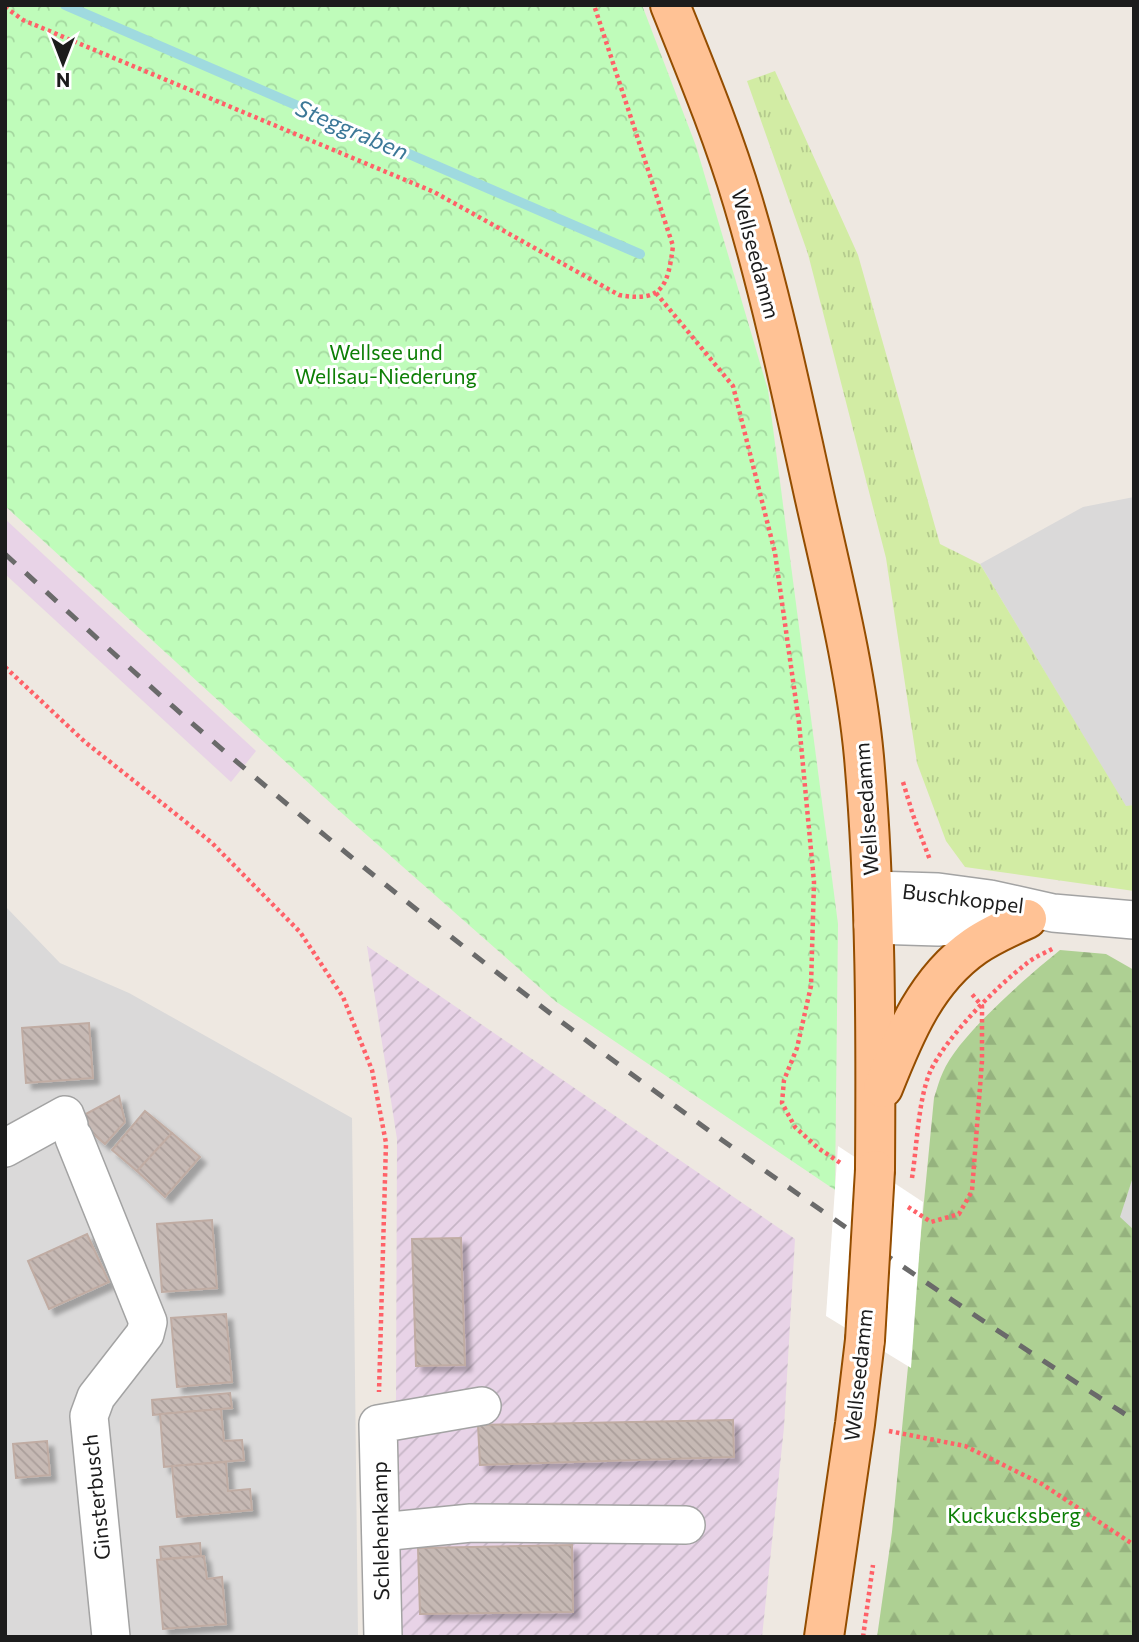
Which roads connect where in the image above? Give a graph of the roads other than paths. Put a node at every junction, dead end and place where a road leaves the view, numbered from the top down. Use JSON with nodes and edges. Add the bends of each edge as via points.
{"nodes":[{"id":1,"x":670,"y":5,"type":"edge"},
{"id":2,"x":873,"y":907,"type":"junction"},
{"id":3,"x":1134,"y":920,"type":"edge"},
{"id":4,"x":1046,"y":926,"type":"junction"},
{"id":5,"x":876,"y":1106,"type":"junction"},
{"id":6,"x":5,"y":1148,"type":"edge"},
{"id":7,"x":482,"y":1406,"type":"dead end"},
{"id":8,"x":686,"y":1525,"type":"dead end"},
{"id":9,"x":381,"y":1532,"type":"junction"},
{"id":10,"x":111,"y":1637,"type":"edge"},
{"id":11,"x":383,"y":1637,"type":"edge"},
{"id":12,"x":824,"y":1637,"type":"edge"}],
"edges":[{"from":1,"to":2,"type":"main road","name":"Wellseedamm","via":[[743,202],[795,408],[858,709]]},
{"from":2,"to":4,"type":"street","name":"Buschkoppel","via":[[938,927]]},
{"from":2,"to":5,"type":"main road","name":"Wellseedamm"},
{"from":3,"to":4,"type":"street","name":"Buschkoppel"},
{"from":4,"to":5,"type":"main road","via":[[996,933],[936,982],[900,1044]]},
{"from":5,"to":12,"type":"main road","name":"Wellseedamm","bridge":true,"via":[[864,1340]]},
{"from":6,"to":10,"type":"street","name":"Ginsterbusch","via":[[65,1115],[149,1322],[145,1334],[96,1397],[89,1416]]},
{"from":7,"to":9,"type":"street","name":"Schlehenkamp","via":[[379,1424]]},
{"from":8,"to":9,"type":"street","via":[[471,1523]]},
{"from":9,"to":11,"type":"street","name":"Schlehenkamp"}]}
